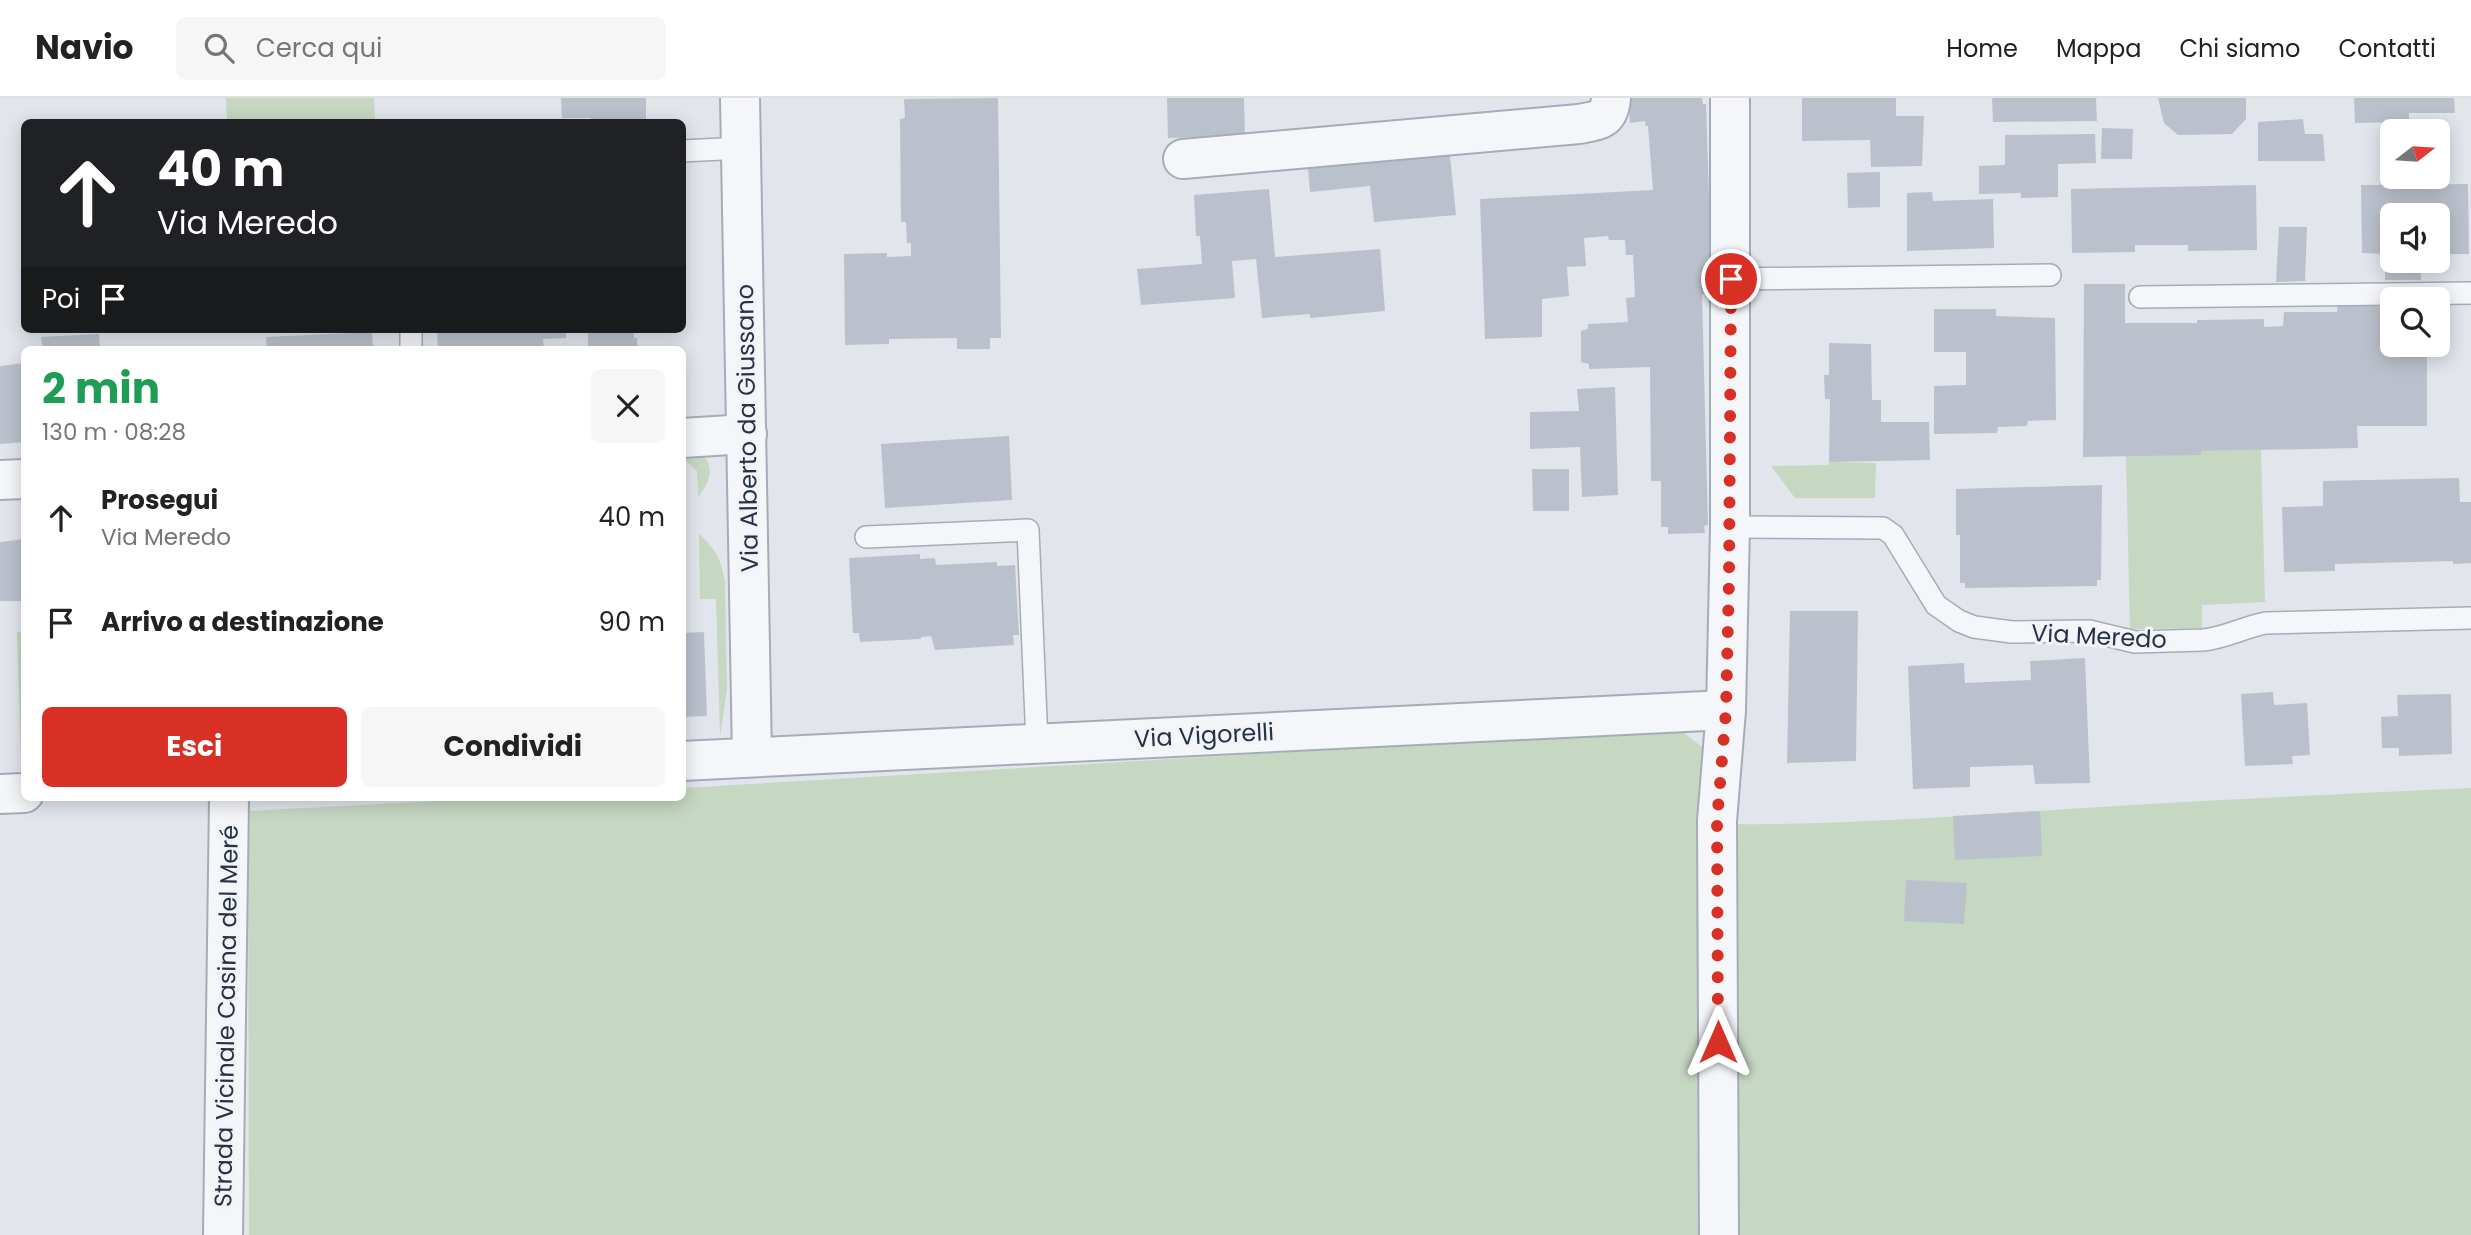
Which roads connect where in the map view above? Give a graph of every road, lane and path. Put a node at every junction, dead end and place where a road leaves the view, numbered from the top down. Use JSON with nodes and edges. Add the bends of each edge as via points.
{"nodes":[{"id":1,"x":740,"y":98,"type":"edge"},
{"id":2,"x":1611,"y":98,"type":"edge"},
{"id":3,"x":1730,"y":98,"type":"edge"},
{"id":4,"x":742,"y":148,"type":"junction"},
{"id":5,"x":686,"y":151,"type":"edge"},
{"id":6,"x":1183,"y":159,"type":"dead end"},
{"id":7,"x":2050,"y":275,"type":"dead end"},
{"id":8,"x":1731,"y":279,"type":"junction"},
{"id":9,"x":2471,"y":293,"type":"edge"},
{"id":10,"x":2140,"y":297,"type":"dead end"},
{"id":11,"x":747,"y":434,"type":"junction"},
{"id":12,"x":686,"y":438,"type":"edge"},
{"id":13,"x":21,"y":479,"type":"edge"},
{"id":14,"x":0,"y":480,"type":"edge"},
{"id":15,"x":1730,"y":527,"type":"junction"},
{"id":16,"x":866,"y":537,"type":"dead end"},
{"id":17,"x":2471,"y":618,"type":"edge"},
{"id":18,"x":1726,"y":710,"type":"junction"},
{"id":19,"x":1037,"y":743,"type":"junction"},
{"id":20,"x":752,"y":758,"type":"junction"},
{"id":21,"x":686,"y":761,"type":"edge"},
{"id":22,"x":21,"y":793,"type":"edge"},
{"id":23,"x":0,"y":794,"type":"edge"},
{"id":24,"x":229,"y":801,"type":"edge"},
{"id":25,"x":223,"y":1235,"type":"edge"},
{"id":26,"x":1719,"y":1235,"type":"edge"}],
"edges":[{"from":1,"to":4,"type":"street","name":"Via Alberto da Giussano"},
{"from":2,"to":6,"type":"street","via":[[1610,110],[1602,119],[1579,124]]},
{"from":3,"to":8,"type":"street"},
{"from":4,"to":5,"type":"lane"},
{"from":4,"to":11,"type":"street","name":"Via Alberto da Giussano"},
{"from":7,"to":8,"type":"lane"},
{"from":8,"to":15,"type":"street"},
{"from":9,"to":10,"type":"lane"},
{"from":11,"to":12,"type":"street"},
{"from":11,"to":20,"type":"street","name":"Via Alberto da Giussano"},
{"from":13,"to":14,"type":"street"},
{"from":15,"to":17,"type":"lane","name":"Via Meredo","via":[[1883,528],[1893,535],[1937,605],[1959,621],[1993,631],[2089,631],[2135,642],[2213,639],[2266,623]]},
{"from":15,"to":18,"type":"street"},
{"from":16,"to":19,"type":"lane","via":[[1028,530]]},
{"from":18,"to":19,"type":"street","name":"Via Vigorelli"},
{"from":18,"to":26,"type":"street","via":[[1717,821]]},
{"from":19,"to":20,"type":"street","name":"Via Vigorelli"},
{"from":20,"to":21,"type":"street","name":"Via Vigorelli"},
{"from":22,"to":23,"type":"street"},
{"from":24,"to":25,"type":"street","name":"Strada Vicinale Casina del Meré"}]}
